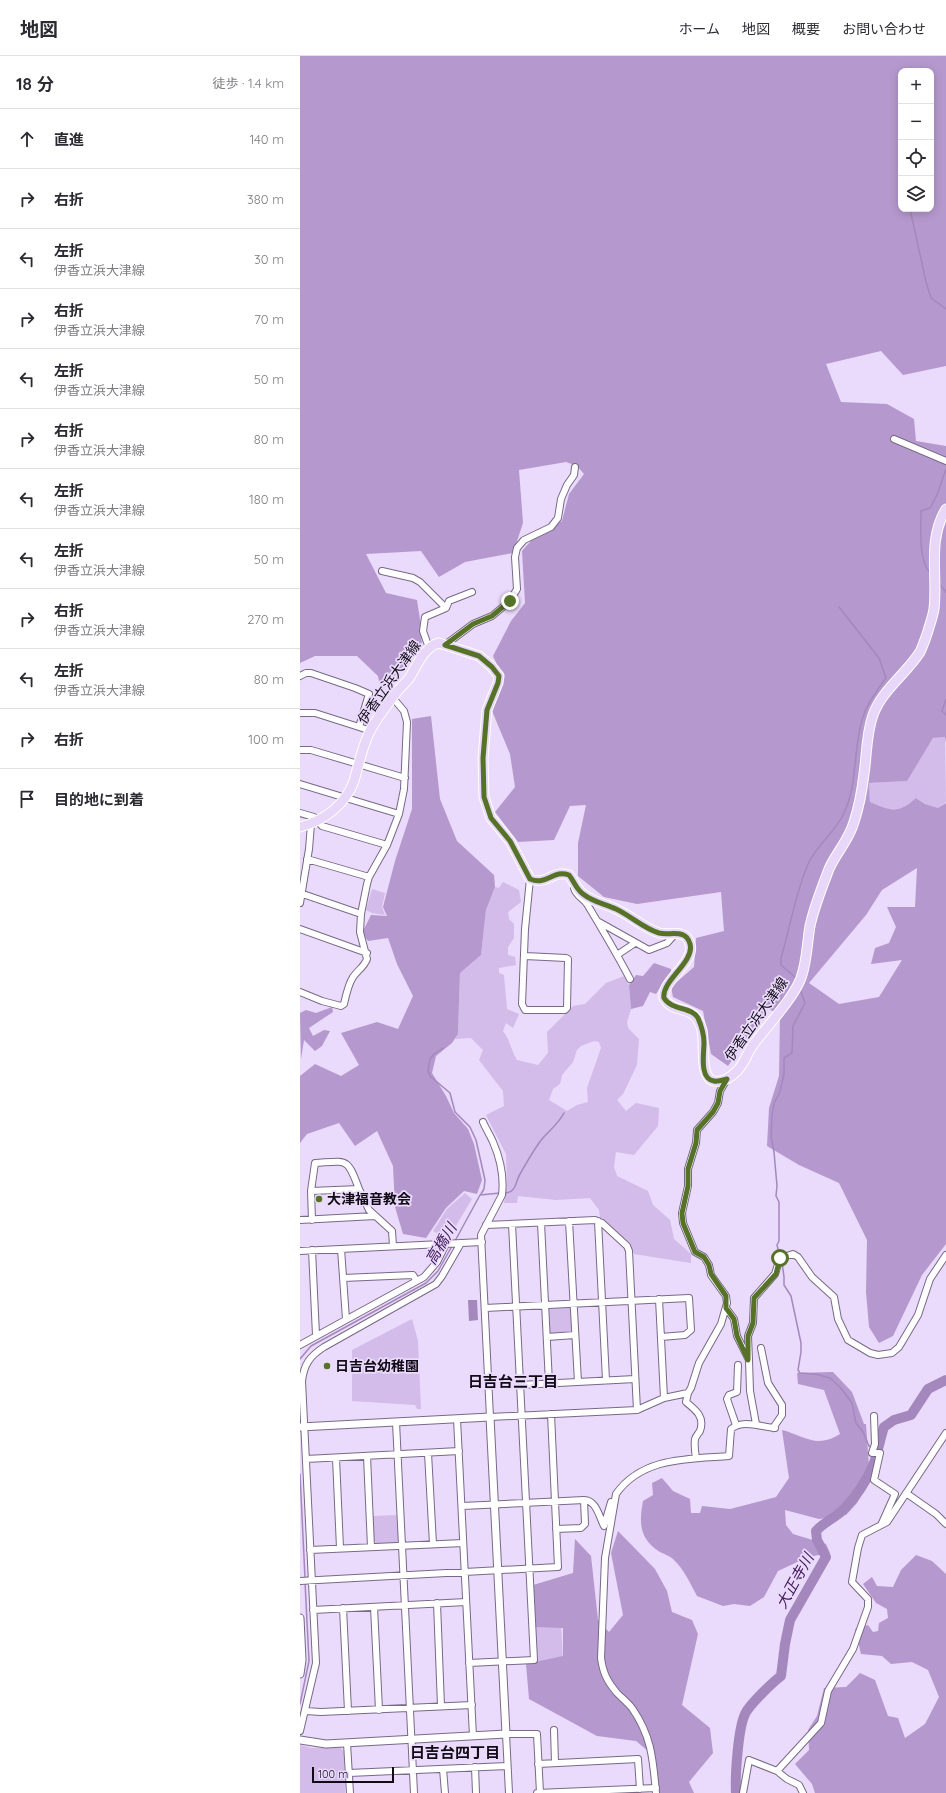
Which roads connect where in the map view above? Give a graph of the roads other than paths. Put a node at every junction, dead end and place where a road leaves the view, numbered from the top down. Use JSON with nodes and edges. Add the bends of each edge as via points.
{"nodes":[{"id":1,"x":894,"y":439,"type":"dead end"},
{"id":2,"x":946,"y":461,"type":"edge"},
{"id":3,"x":576,"y":468,"type":"dead end"},
{"id":4,"x":946,"y":509,"type":"edge"},
{"id":5,"x":382,"y":571,"type":"dead end"},
{"id":6,"x":472,"y":592,"type":"dead end"},
{"id":7,"x":446,"y":608,"type":"junction"},
{"id":8,"x":445,"y":645,"type":"junction"},
{"id":9,"x":429,"y":648,"type":"junction"},
{"id":10,"x":300,"y":676,"type":"edge"},
{"id":11,"x":393,"y":698,"type":"junction"},
{"id":12,"x":300,"y":713,"type":"edge"},
{"id":13,"x":359,"y":727,"type":"junction"},
{"id":14,"x":371,"y":730,"type":"junction"},
{"id":15,"x":300,"y":750,"type":"edge"},
{"id":16,"x":359,"y":765,"type":"junction"},
{"id":17,"x":405,"y":778,"type":"junction"},
{"id":18,"x":300,"y":784,"type":"edge"},
{"id":19,"x":345,"y":798,"type":"junction"},
{"id":20,"x":300,"y":813,"type":"edge"},
{"id":21,"x":399,"y":814,"type":"junction"},
{"id":22,"x":315,"y":823,"type":"junction"},
{"id":23,"x":300,"y":826,"type":"edge"},
{"id":24,"x":387,"y":845,"type":"junction"},
{"id":25,"x":307,"y":859,"type":"junction"},
{"id":26,"x":369,"y":878,"type":"junction"},
{"id":27,"x":530,"y":879,"type":"junction"},
{"id":28,"x":574,"y":884,"type":"junction"},
{"id":29,"x":301,"y":894,"type":"edge"},
{"id":30,"x":300,"y":903,"type":"edge"},
{"id":31,"x":362,"y":914,"type":"junction"},
{"id":32,"x":597,"y":921,"type":"junction"},
{"id":33,"x":300,"y":929,"type":"edge"},
{"id":34,"x":676,"y":933,"type":"junction"},
{"id":35,"x":635,"y":943,"type":"junction"},
{"id":36,"x":367,"y":953,"type":"junction"},
{"id":37,"x":617,"y":954,"type":"junction"},
{"id":38,"x":525,"y":956,"type":"junction"},
{"id":39,"x":630,"y":979,"type":"dead end"},
{"id":40,"x":300,"y":992,"type":"edge"},
{"id":41,"x":727,"y":1079,"type":"junction"},
{"id":42,"x":483,"y":1122,"type":"dead end"},
{"id":43,"x":359,"y":1189,"type":"junction"},
{"id":44,"x":311,"y":1191,"type":"junction"},
{"id":45,"x":375,"y":1216,"type":"junction"},
{"id":46,"x":300,"y":1220,"type":"edge"},
{"id":47,"x":312,"y":1220,"type":"junction"},
{"id":48,"x":569,"y":1221,"type":"junction"},
{"id":49,"x":598,"y":1221,"type":"junction"},
{"id":50,"x":541,"y":1223,"type":"junction"},
{"id":51,"x":512,"y":1224,"type":"junction"},
{"id":52,"x":486,"y":1225,"type":"junction"},
{"id":53,"x":482,"y":1242,"type":"junction"},
{"id":54,"x":459,"y":1243,"type":"junction"},
{"id":55,"x":448,"y":1244,"type":"junction"},
{"id":56,"x":393,"y":1246,"type":"junction"},
{"id":57,"x":341,"y":1249,"type":"junction"},
{"id":58,"x":312,"y":1250,"type":"junction"},
{"id":59,"x":300,"y":1251,"type":"edge"},
{"id":60,"x":946,"y":1255,"type":"edge"},
{"id":61,"x":343,"y":1278,"type":"junction"},
{"id":62,"x":416,"y":1280,"type":"junction"},
{"id":63,"x":659,"y":1299,"type":"junction"},
{"id":64,"x":631,"y":1301,"type":"junction"},
{"id":65,"x":602,"y":1302,"type":"junction"},
{"id":66,"x":574,"y":1304,"type":"junction"},
{"id":67,"x":545,"y":1305,"type":"junction"},
{"id":68,"x":516,"y":1306,"type":"junction"},
{"id":69,"x":485,"y":1308,"type":"junction"},
{"id":70,"x":726,"y":1308,"type":"junction"},
{"id":71,"x":346,"y":1319,"type":"junction"},
{"id":72,"x":316,"y":1335,"type":"junction"},
{"id":73,"x":575,"y":1335,"type":"junction"},
{"id":74,"x":547,"y":1337,"type":"junction"},
{"id":75,"x":661,"y":1337,"type":"junction"},
{"id":76,"x":300,"y":1345,"type":"edge"},
{"id":77,"x":761,"y":1348,"type":"dead end"},
{"id":78,"x":748,"y":1360,"type":"junction"},
{"id":79,"x":738,"y":1365,"type":"dead end"},
{"id":80,"x":635,"y":1379,"type":"junction"},
{"id":81,"x":606,"y":1380,"type":"junction"},
{"id":82,"x":578,"y":1382,"type":"junction"},
{"id":83,"x":549,"y":1383,"type":"junction"},
{"id":84,"x":520,"y":1385,"type":"junction"},
{"id":85,"x":750,"y":1391,"type":"junction"},
{"id":86,"x":737,"y":1392,"type":"junction"},
{"id":87,"x":688,"y":1393,"type":"junction"},
{"id":88,"x":664,"y":1398,"type":"junction"},
{"id":89,"x":637,"y":1410,"type":"junction"},
{"id":90,"x":551,"y":1414,"type":"junction"},
{"id":91,"x":522,"y":1416,"type":"junction"},
{"id":92,"x":874,"y":1416,"type":"dead end"},
{"id":93,"x":490,"y":1417,"type":"junction"},
{"id":94,"x":457,"y":1419,"type":"junction"},
{"id":95,"x":396,"y":1422,"type":"junction"},
{"id":96,"x":756,"y":1424,"type":"junction"},
{"id":97,"x":736,"y":1425,"type":"junction"},
{"id":98,"x":302,"y":1427,"type":"edge"},
{"id":99,"x":946,"y":1433,"type":"edge"},
{"id":100,"x":458,"y":1451,"type":"junction"},
{"id":101,"x":428,"y":1453,"type":"junction"},
{"id":102,"x":397,"y":1454,"type":"junction"},
{"id":103,"x":367,"y":1456,"type":"junction"},
{"id":104,"x":336,"y":1458,"type":"junction"},
{"id":105,"x":696,"y":1458,"type":"junction"},
{"id":106,"x":306,"y":1459,"type":"junction"},
{"id":107,"x":906,"y":1493,"type":"junction"},
{"id":108,"x":616,"y":1494,"type":"junction"},
{"id":109,"x":584,"y":1500,"type":"junction"},
{"id":110,"x":555,"y":1501,"type":"junction"},
{"id":111,"x":526,"y":1503,"type":"junction"},
{"id":112,"x":495,"y":1504,"type":"junction"},
{"id":113,"x":462,"y":1506,"type":"junction"},
{"id":114,"x":882,"y":1523,"type":"junction"},
{"id":115,"x":946,"y":1524,"type":"edge"},
{"id":116,"x":556,"y":1530,"type":"junction"},
{"id":117,"x":463,"y":1543,"type":"junction"},
{"id":118,"x":433,"y":1544,"type":"junction"},
{"id":119,"x":402,"y":1546,"type":"junction"},
{"id":120,"x":371,"y":1547,"type":"junction"},
{"id":121,"x":340,"y":1548,"type":"junction"},
{"id":122,"x":310,"y":1550,"type":"junction"},
{"id":123,"x":529,"y":1569,"type":"junction"},
{"id":124,"x":498,"y":1570,"type":"junction"},
{"id":125,"x":465,"y":1572,"type":"junction"},
{"id":126,"x":403,"y":1575,"type":"junction"},
{"id":127,"x":305,"y":1580,"type":"edge"},
{"id":128,"x":466,"y":1602,"type":"junction"},
{"id":129,"x":437,"y":1603,"type":"junction"},
{"id":130,"x":405,"y":1605,"type":"junction"},
{"id":131,"x":374,"y":1606,"type":"junction"},
{"id":132,"x":343,"y":1608,"type":"junction"},
{"id":133,"x":313,"y":1610,"type":"junction"},
{"id":134,"x":300,"y":1618,"type":"edge"},
{"id":135,"x":502,"y":1661,"type":"junction"},
{"id":136,"x":470,"y":1663,"type":"junction"},
{"id":137,"x":300,"y":1674,"type":"edge"},
{"id":138,"x":472,"y":1705,"type":"junction"},
{"id":139,"x":441,"y":1706,"type":"junction"},
{"id":140,"x":410,"y":1708,"type":"junction"},
{"id":141,"x":379,"y":1710,"type":"junction"},
{"id":142,"x":305,"y":1711,"type":"junction"},
{"id":143,"x":348,"y":1711,"type":"junction"},
{"id":144,"x":554,"y":1730,"type":"dead end"},
{"id":145,"x":300,"y":1731,"type":"edge"},
{"id":146,"x":506,"y":1734,"type":"junction"},
{"id":147,"x":473,"y":1736,"type":"junction"},
{"id":148,"x":411,"y":1739,"type":"junction"},
{"id":149,"x":300,"y":1740,"type":"edge"},
{"id":150,"x":347,"y":1743,"type":"junction"},
{"id":151,"x":555,"y":1763,"type":"junction"},
{"id":152,"x":538,"y":1764,"type":"junction"},
{"id":153,"x":507,"y":1766,"type":"junction"},
{"id":154,"x":475,"y":1767,"type":"junction"},
{"id":155,"x":444,"y":1769,"type":"junction"},
{"id":156,"x":413,"y":1770,"type":"junction"},
{"id":157,"x":777,"y":1771,"type":"junction"},
{"id":158,"x":349,"y":1773,"type":"junction"},
{"id":159,"x":640,"y":1789,"type":"junction"},
{"id":160,"x":656,"y":1790,"type":"edge"},
{"id":161,"x":626,"y":1791,"type":"edge"},
{"id":162,"x":569,"y":1792,"type":"edge"},
{"id":163,"x":598,"y":1792,"type":"edge"},
{"id":164,"x":350,"y":1793,"type":"edge"},
{"id":165,"x":414,"y":1793,"type":"edge"},
{"id":166,"x":445,"y":1793,"type":"edge"},
{"id":167,"x":476,"y":1793,"type":"edge"},
{"id":168,"x":509,"y":1793,"type":"edge"},
{"id":169,"x":539,"y":1793,"type":"edge"},
{"id":170,"x":743,"y":1793,"type":"edge"},
{"id":171,"x":803,"y":1793,"type":"edge"}],
"edges":[{"from":1,"to":2,"type":"street"},
{"from":3,"to":8,"type":"street","via":[[567,485],[558,518],[551,527],[524,540],[517,548],[515,557],[518,589],[510,601],[492,616],[473,624]]},
{"from":4,"to":41,"type":"main road","name":"伊香立浜大津線","via":[[937,527],[934,609],[928,632],[920,651],[882,697],[873,714],[866,746],[861,796],[854,824],[830,866],[821,892],[810,924],[803,972],[787,1001],[751,1048],[742,1065]]},
{"from":5,"to":7,"type":"street","via":[[420,582]]},
{"from":6,"to":7,"type":"street","via":[[450,602]]},
{"from":7,"to":9,"type":"street","via":[[426,618],[423,631]]},
{"from":8,"to":9,"type":"main road","name":"伊香立浜大津線","via":[[433,644]]},
{"from":8,"to":27,"type":"main road","name":"伊香立浜大津線","via":[[479,656],[499,676],[487,710],[483,758],[484,797],[491,818],[510,841]]},
{"from":9,"to":11,"type":"main road","name":"伊香立浜大津線"},
{"from":10,"to":13,"type":"street","via":[[311,674],[369,694]]},
{"from":11,"to":14,"type":"main road","name":"伊香立浜大津線"},
{"from":11,"to":17,"type":"street","via":[[406,717],[408,732]]},
{"from":12,"to":13,"type":"street","via":[[315,713]]},
{"from":13,"to":14,"type":"street"},
{"from":14,"to":16,"type":"main road","name":"伊香立浜大津線","via":[[364,744]]},
{"from":15,"to":16,"type":"street","via":[[311,750]]},
{"from":16,"to":17,"type":"street"},
{"from":16,"to":19,"type":"main road","name":"伊香立浜大津線"},
{"from":17,"to":21,"type":"street"},
{"from":18,"to":19,"type":"street"},
{"from":19,"to":21,"type":"street"},
{"from":19,"to":22,"type":"main road","name":"伊香立浜大津線","via":[[335,809]]},
{"from":20,"to":22,"type":"street","via":[[314,817]]},
{"from":21,"to":24,"type":"street"},
{"from":22,"to":23,"type":"main road","name":"伊香立浜大津線"},
{"from":22,"to":24,"type":"street"},
{"from":22,"to":25,"type":"street"},
{"from":24,"to":26,"type":"street"},
{"from":25,"to":26,"type":"street"},
{"from":25,"to":29,"type":"street"},
{"from":26,"to":31,"type":"street"},
{"from":27,"to":28,"type":"main road","via":[[543,881],[556,874],[565,873]]},
{"from":27,"to":38,"type":"street"},
{"from":28,"to":32,"type":"street","via":[[574,890]]},
{"from":28,"to":34,"type":"main road","via":[[583,894],[596,902],[616,909],[660,934]]},
{"from":29,"to":30,"type":"street"},
{"from":29,"to":31,"type":"street"},
{"from":31,"to":36,"type":"street","via":[[360,932]]},
{"from":32,"to":35,"type":"street"},
{"from":32,"to":37,"type":"street"},
{"from":33,"to":36,"type":"street"},
{"from":34,"to":35,"type":"street","via":[[667,943],[649,950]]},
{"from":34,"to":41,"type":"main road","name":"伊香立浜大津線","via":[[685,936],[691,950],[678,969],[677,975],[665,988],[664,998],[673,1007],[689,1011],[698,1018],[704,1041],[706,1076],[715,1082]]},
{"from":35,"to":37,"type":"street"},
{"from":36,"to":40,"type":"street","via":[[367,960],[350,983],[344,1004],[341,1006]]},
{"from":37,"to":39,"type":"street"},
{"from":38,"to":38,"type":"street","via":[[522,1004],[525,1010],[565,1010],[568,959]]},
{"from":41,"to":70,"type":"street","via":[[713,1112],[697,1130],[682,1213],[683,1223],[695,1252],[704,1257],[711,1274],[726,1296]]},
{"from":42,"to":52,"type":"street","via":[[499,1157],[503,1192]]},
{"from":43,"to":44,"type":"street"},
{"from":43,"to":44,"type":"street","via":[[351,1167],[340,1161],[315,1163]]},
{"from":43,"to":45,"type":"street","via":[[366,1205]]},
{"from":44,"to":47,"type":"street"},
{"from":45,"to":47,"type":"street"},
{"from":45,"to":56,"type":"street","via":[[392,1231]]},
{"from":46,"to":47,"type":"street"},
{"from":48,"to":49,"type":"street"},
{"from":48,"to":50,"type":"street"},
{"from":48,"to":66,"type":"street"},
{"from":49,"to":64,"type":"street","via":[[627,1246]]},
{"from":49,"to":65,"type":"street"},
{"from":50,"to":51,"type":"street"},
{"from":50,"to":67,"type":"street"},
{"from":51,"to":52,"type":"street"},
{"from":51,"to":68,"type":"street"},
{"from":52,"to":53,"type":"street","via":[[481,1235]]},
{"from":53,"to":54,"type":"street"},
{"from":53,"to":69,"type":"street"},
{"from":54,"to":55,"type":"street"},
{"from":54,"to":98,"type":"street","via":[[436,1284],[309,1358],[302,1381]]},
{"from":55,"to":56,"type":"street"},
{"from":55,"to":62,"type":"street","via":[[431,1271]]},
{"from":56,"to":57,"type":"street"},
{"from":57,"to":58,"type":"street"},
{"from":57,"to":61,"type":"street"},
{"from":58,"to":59,"type":"street"},
{"from":58,"to":72,"type":"street"},
{"from":60,"to":78,"type":"street","via":[[930,1279],[918,1315],[899,1347],[892,1353],[878,1355],[848,1340],[838,1319],[834,1297],[812,1277],[798,1257],[793,1254],[780,1258],[776,1274],[754,1298],[753,1323],[748,1336]]},
{"from":61,"to":62,"type":"street","via":[[413,1275]]},
{"from":61,"to":71,"type":"street"},
{"from":62,"to":71,"type":"street"},
{"from":63,"to":64,"type":"street"},
{"from":63,"to":75,"type":"street"},
{"from":63,"to":75,"type":"street","via":[[689,1298],[690,1304],[691,1330],[685,1336]]},
{"from":64,"to":65,"type":"street"},
{"from":64,"to":80,"type":"street"},
{"from":65,"to":66,"type":"street"},
{"from":65,"to":81,"type":"street"},
{"from":66,"to":67,"type":"street"},
{"from":66,"to":73,"type":"street"},
{"from":67,"to":68,"type":"street"},
{"from":67,"to":74,"type":"street"},
{"from":68,"to":69,"type":"street"},
{"from":68,"to":84,"type":"street"},
{"from":69,"to":93,"type":"street"},
{"from":70,"to":78,"type":"street","via":[[734,1319],[737,1336]]},
{"from":70,"to":87,"type":"street","via":[[719,1328],[699,1363]]},
{"from":71,"to":72,"type":"street"},
{"from":72,"to":76,"type":"street"},
{"from":73,"to":74,"type":"street"},
{"from":73,"to":82,"type":"street"},
{"from":74,"to":83,"type":"street"},
{"from":75,"to":88,"type":"street"},
{"from":77,"to":96,"type":"street","via":[[768,1383],[782,1405],[782,1415],[774,1428]]},
{"from":78,"to":85,"type":"street"},
{"from":79,"to":86,"type":"street"},
{"from":80,"to":81,"type":"street"},
{"from":80,"to":89,"type":"street"},
{"from":81,"to":82,"type":"street"},
{"from":82,"to":83,"type":"street"},
{"from":83,"to":84,"type":"street"},
{"from":84,"to":91,"type":"street"},
{"from":85,"to":86,"type":"street"},
{"from":85,"to":96,"type":"street"},
{"from":86,"to":97,"type":"street","via":[[729,1395],[727,1399]]},
{"from":87,"to":88,"type":"street"},
{"from":87,"to":105,"type":"street","via":[[686,1402],[696,1410],[701,1422],[694,1448]]},
{"from":88,"to":89,"type":"street"},
{"from":89,"to":90,"type":"street"},
{"from":90,"to":91,"type":"street"},
{"from":90,"to":110,"type":"street"},
{"from":91,"to":93,"type":"street"},
{"from":91,"to":111,"type":"street"},
{"from":92,"to":114,"type":"street","via":[[873,1449],[880,1453],[874,1480],[895,1494]]},
{"from":93,"to":94,"type":"street"},
{"from":93,"to":112,"type":"street"},
{"from":94,"to":95,"type":"street"},
{"from":94,"to":100,"type":"street"},
{"from":95,"to":98,"type":"street"},
{"from":95,"to":102,"type":"street"},
{"from":96,"to":97,"type":"street"},
{"from":97,"to":105,"type":"street","via":[[731,1429],[729,1456]]},
{"from":98,"to":106,"type":"street"},
{"from":99,"to":107,"type":"street"},
{"from":100,"to":101,"type":"street"},
{"from":100,"to":113,"type":"street"},
{"from":101,"to":102,"type":"street"},
{"from":101,"to":118,"type":"street"},
{"from":102,"to":103,"type":"street"},
{"from":102,"to":119,"type":"street"},
{"from":103,"to":104,"type":"street"},
{"from":103,"to":120,"type":"street"},
{"from":104,"to":106,"type":"street"},
{"from":104,"to":121,"type":"street"},
{"from":105,"to":108,"type":"street","via":[[665,1461],[647,1468],[622,1486]]},
{"from":106,"to":122,"type":"street"},
{"from":107,"to":114,"type":"street","via":[[887,1522]]},
{"from":107,"to":115,"type":"street"},
{"from":108,"to":109,"type":"street","via":[[612,1496],[604,1526],[594,1504]]},
{"from":108,"to":160,"type":"street","via":[[605,1558],[601,1658],[603,1673],[631,1707],[649,1740]]},
{"from":109,"to":110,"type":"street"},
{"from":109,"to":116,"type":"street","via":[[585,1524],[581,1528]]},
{"from":110,"to":111,"type":"street"},
{"from":110,"to":116,"type":"street"},
{"from":111,"to":112,"type":"street"},
{"from":111,"to":123,"type":"street"},
{"from":112,"to":113,"type":"street"},
{"from":112,"to":124,"type":"street"},
{"from":113,"to":117,"type":"street"},
{"from":114,"to":157,"type":"street","via":[[862,1535],[858,1548],[852,1582],[868,1599],[868,1607],[853,1649],[828,1691],[822,1723]]},
{"from":116,"to":123,"type":"street","via":[[558,1567]]},
{"from":117,"to":118,"type":"street"},
{"from":117,"to":125,"type":"street"},
{"from":118,"to":119,"type":"street"},
{"from":119,"to":120,"type":"street"},
{"from":119,"to":126,"type":"street"},
{"from":120,"to":121,"type":"street"},
{"from":121,"to":122,"type":"street"},
{"from":122,"to":127,"type":"street"},
{"from":123,"to":124,"type":"street"},
{"from":123,"to":135,"type":"street","via":[[534,1660]]},
{"from":124,"to":125,"type":"street"},
{"from":124,"to":135,"type":"street"},
{"from":125,"to":126,"type":"street"},
{"from":125,"to":128,"type":"street"},
{"from":126,"to":127,"type":"street"},
{"from":126,"to":130,"type":"street"},
{"from":127,"to":133,"type":"street"},
{"from":128,"to":129,"type":"street"},
{"from":128,"to":136,"type":"street"},
{"from":129,"to":130,"type":"street"},
{"from":129,"to":139,"type":"street"},
{"from":130,"to":131,"type":"street"},
{"from":130,"to":140,"type":"street"},
{"from":131,"to":132,"type":"street"},
{"from":131,"to":141,"type":"street"},
{"from":132,"to":133,"type":"street"},
{"from":132,"to":143,"type":"street"},
{"from":133,"to":142,"type":"street","via":[[316,1662]]},
{"from":134,"to":137,"type":"street"},
{"from":135,"to":136,"type":"street"},
{"from":135,"to":146,"type":"street"},
{"from":136,"to":138,"type":"street"},
{"from":138,"to":139,"type":"street"},
{"from":138,"to":147,"type":"street"},
{"from":139,"to":140,"type":"street"},
{"from":140,"to":141,"type":"street"},
{"from":140,"to":148,"type":"street"},
{"from":141,"to":143,"type":"street"},
{"from":142,"to":143,"type":"street"},
{"from":142,"to":145,"type":"street"},
{"from":144,"to":151,"type":"street"},
{"from":146,"to":147,"type":"street"},
{"from":146,"to":152,"type":"street","via":[[537,1734]]},
{"from":146,"to":153,"type":"street"},
{"from":147,"to":148,"type":"street"},
{"from":148,"to":150,"type":"street"},
{"from":148,"to":156,"type":"street"},
{"from":149,"to":150,"type":"street","via":[[326,1744]]},
{"from":150,"to":158,"type":"street"},
{"from":151,"to":152,"type":"street"},
{"from":151,"to":159,"type":"street","via":[[638,1759]]},
{"from":152,"to":169,"type":"street"},
{"from":153,"to":154,"type":"street"},
{"from":153,"to":168,"type":"street"},
{"from":154,"to":155,"type":"street"},
{"from":154,"to":167,"type":"street"},
{"from":155,"to":156,"type":"street"},
{"from":155,"to":166,"type":"street"},
{"from":156,"to":158,"type":"street"},
{"from":156,"to":165,"type":"street"},
{"from":157,"to":170,"type":"street","via":[[749,1760]]},
{"from":157,"to":171,"type":"street","via":[[799,1785]]},
{"from":158,"to":164,"type":"street"},
{"from":159,"to":160,"type":"street"},
{"from":159,"to":161,"type":"street"},
{"from":161,"to":163,"type":"street"},
{"from":162,"to":163,"type":"street"},
{"from":162,"to":169,"type":"street"}]}
